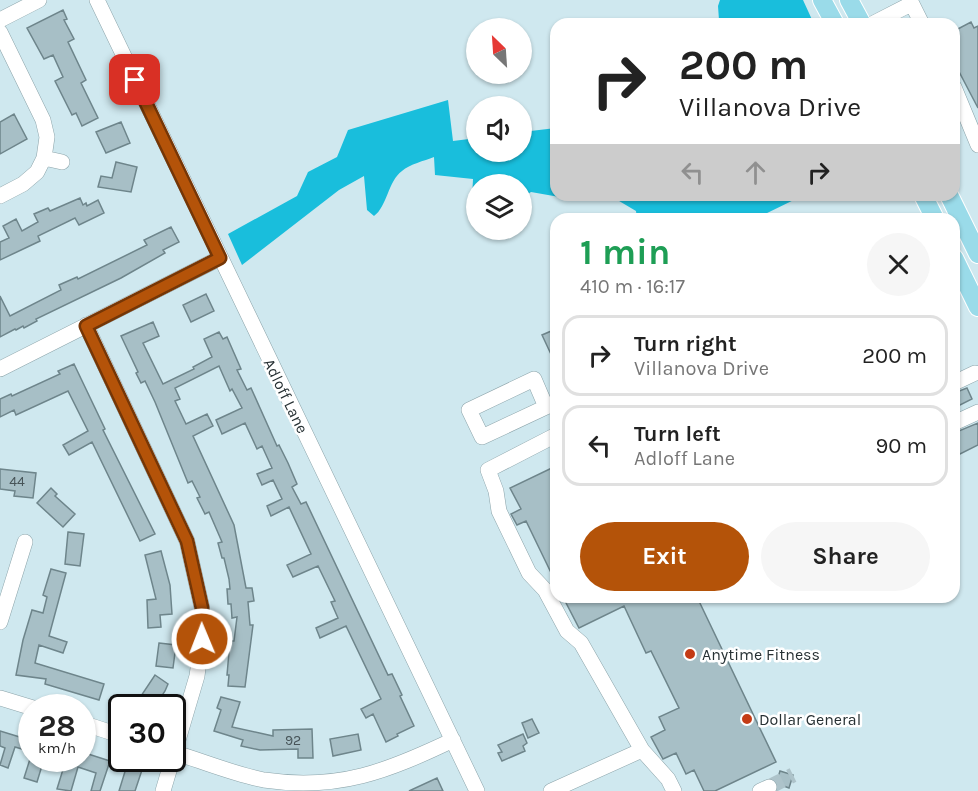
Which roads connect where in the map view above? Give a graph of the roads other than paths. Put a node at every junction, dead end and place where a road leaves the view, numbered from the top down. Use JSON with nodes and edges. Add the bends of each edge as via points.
{"nodes":[{"id":1,"x":39,"y":0,"type":"edge"},
{"id":2,"x":97,"y":0,"type":"edge"},
{"id":3,"x":822,"y":0,"type":"edge"},
{"id":4,"x":849,"y":0,"type":"edge"},
{"id":5,"x":910,"y":2,"type":"edge"},
{"id":6,"x":832,"y":18,"type":"edge"},
{"id":7,"x":859,"y":18,"type":"edge"},
{"id":8,"x":882,"y":18,"type":"edge"},
{"id":9,"x":918,"y":18,"type":"edge"},
{"id":10,"x":0,"y":20,"type":"edge"},
{"id":11,"x":0,"y":32,"type":"edge"},
{"id":12,"x":960,"y":102,"type":"edge"},
{"id":13,"x":978,"y":145,"type":"edge"},
{"id":14,"x":44,"y":158,"type":"junction"},
{"id":15,"x":62,"y":162,"type":"dead end"},
{"id":16,"x":0,"y":196,"type":"edge"},
{"id":17,"x":960,"y":217,"type":"edge"},
{"id":18,"x":978,"y":254,"type":"edge"},
{"id":19,"x":220,"y":258,"type":"junction"},
{"id":20,"x":960,"y":270,"type":"edge"},
{"id":21,"x":978,"y":307,"type":"edge"},
{"id":22,"x":86,"y":326,"type":"junction"},
{"id":23,"x":0,"y":369,"type":"edge"},
{"id":24,"x":975,"y":373,"type":"dead end"},
{"id":25,"x":960,"y":380,"type":"edge"},
{"id":26,"x":978,"y":402,"type":"edge"},
{"id":27,"x":550,"y":403,"type":"edge"},
{"id":28,"x":550,"y":405,"type":"edge"},
{"id":29,"x":960,"y":411,"type":"edge"},
{"id":30,"x":978,"y":412,"type":"edge"},
{"id":31,"x":960,"y":420,"type":"edge"},
{"id":32,"x":550,"y":438,"type":"edge"},
{"id":33,"x":25,"y":542,"type":"dead end"},
{"id":34,"x":550,"y":599,"type":"edge"},
{"id":35,"x":552,"y":603,"type":"edge"},
{"id":36,"x":0,"y":622,"type":"edge"},
{"id":37,"x":0,"y":698,"type":"edge"},
{"id":38,"x":18,"y":703,"type":"edge"},
{"id":39,"x":186,"y":712,"type":"edge"},
{"id":40,"x":453,"y":740,"type":"junction"},
{"id":41,"x":642,"y":750,"type":"junction"},
{"id":42,"x":186,"y":756,"type":"edge"},
{"id":43,"x":168,"y":772,"type":"edge"},
{"id":44,"x":163,"y":791,"type":"edge"},
{"id":45,"x":477,"y":791,"type":"edge"},
{"id":46,"x":551,"y":791,"type":"edge"},
{"id":47,"x":674,"y":791,"type":"edge"}],
"edges":[{"from":1,"to":10,"type":"street"},
{"from":2,"to":19,"type":"street","name":"Adloff Lane"},
{"from":3,"to":6,"type":"main road"},
{"from":4,"to":7,"type":"main road"},
{"from":5,"to":8,"type":"street"},
{"from":5,"to":9,"type":"street"},
{"from":11,"to":14,"type":"street","via":[[43,120],[47,137]]},
{"from":12,"to":13,"type":"street"},
{"from":14,"to":15,"type":"street"},
{"from":14,"to":16,"type":"street","via":[[31,178]]},
{"from":17,"to":18,"type":"main road"},
{"from":19,"to":22,"type":"street"},
{"from":19,"to":40,"type":"street","name":"Adloff Lane"},
{"from":20,"to":21,"type":"main road"},
{"from":22,"to":23,"type":"street"},
{"from":22,"to":39,"type":"street","via":[[187,541],[196,574],[202,639],[197,676]]},
{"from":24,"to":25,"type":"street"},
{"from":26,"to":29,"type":"street"},
{"from":27,"to":28,"type":"street","via":[[534,379],[469,410],[482,437]]},
{"from":30,"to":31,"type":"street"},
{"from":32,"to":34,"type":"street","via":[[488,470],[499,511],[529,573]]},
{"from":33,"to":36,"type":"street"},
{"from":35,"to":41,"type":"street","via":[[567,631],[581,643]]},
{"from":37,"to":38,"type":"street"},
{"from":40,"to":42,"type":"street","via":[[368,777],[317,785],[263,780]]},
{"from":40,"to":45,"type":"street","name":"Adloff Lane"},
{"from":41,"to":46,"type":"street"},
{"from":41,"to":47,"type":"street"},
{"from":43,"to":44,"type":"street"}]}
